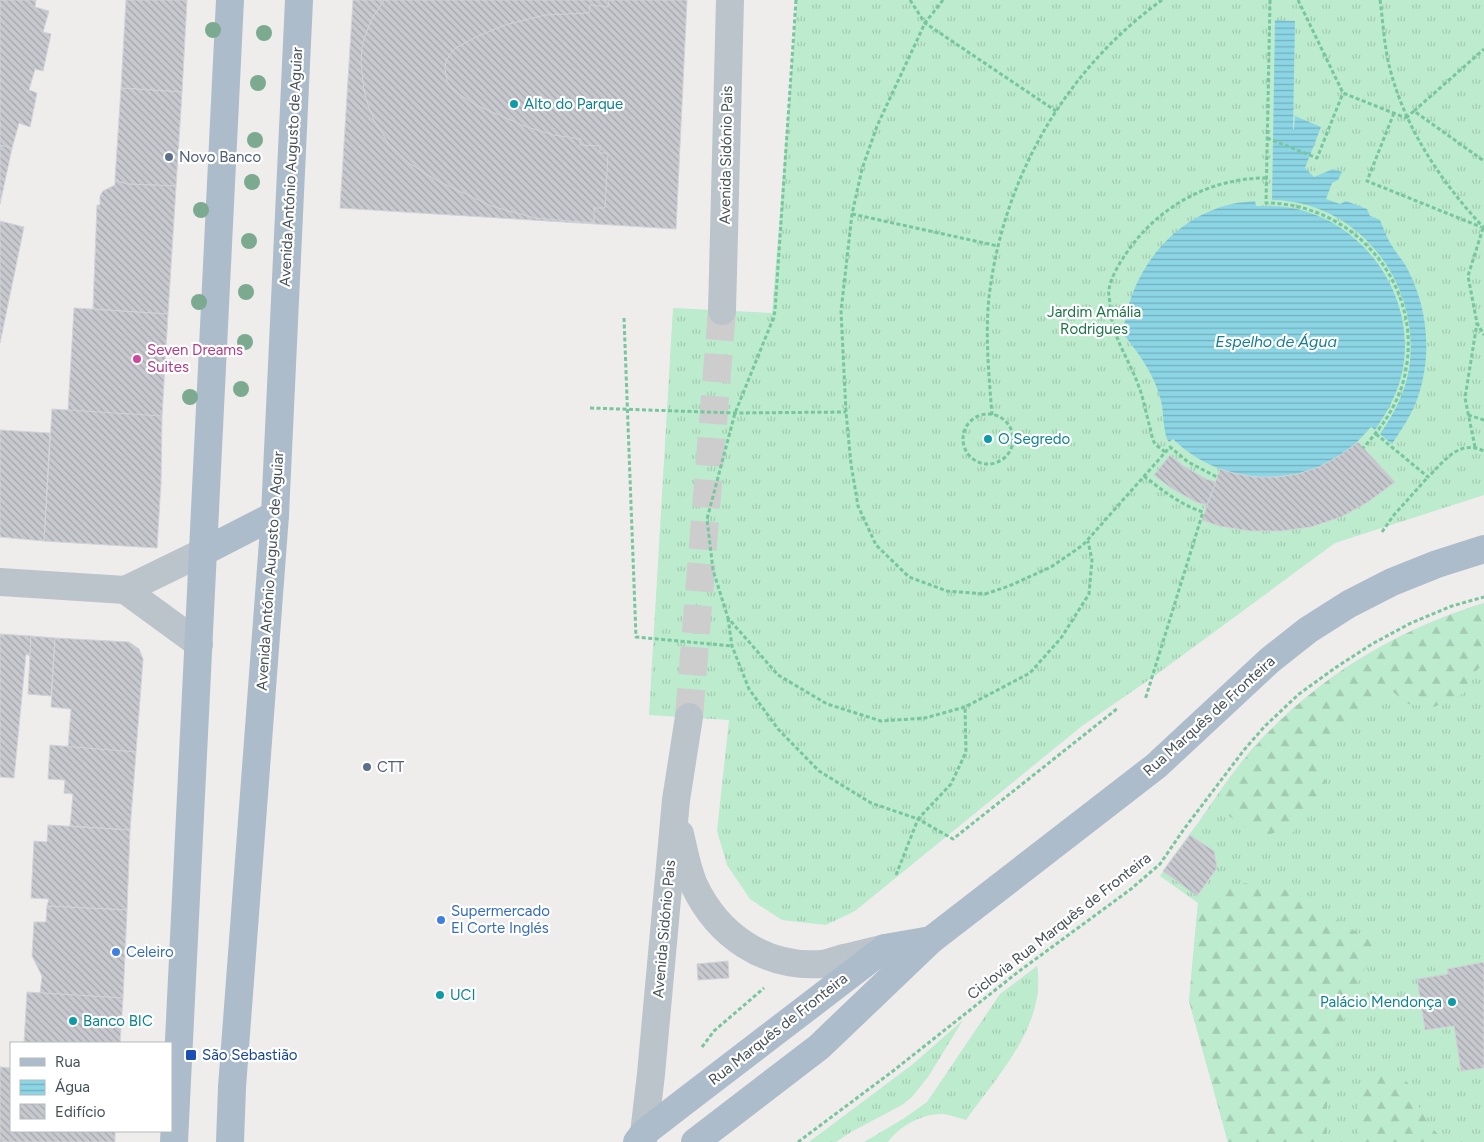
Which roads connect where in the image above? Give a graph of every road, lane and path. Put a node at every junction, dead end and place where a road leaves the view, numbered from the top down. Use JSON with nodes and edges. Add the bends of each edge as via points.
{"nodes":[{"id":1,"x":230,"y":0,"type":"edge"},
{"id":2,"x":730,"y":0,"type":"edge"},
{"id":3,"x":796,"y":0,"type":"edge"},
{"id":4,"x":910,"y":0,"type":"edge"},
{"id":5,"x":943,"y":0,"type":"edge"},
{"id":6,"x":1161,"y":0,"type":"edge"},
{"id":7,"x":1270,"y":0,"type":"edge"},
{"id":8,"x":1298,"y":0,"type":"edge"},
{"id":9,"x":1380,"y":0,"type":"edge"},
{"id":10,"x":304,"y":7,"type":"edge"},
{"id":11,"x":925,"y":23,"type":"junction"},
{"id":12,"x":1484,"y":49,"type":"edge"},
{"id":13,"x":1343,"y":93,"type":"junction"},
{"id":14,"x":1056,"y":111,"type":"junction"},
{"id":15,"x":1414,"y":111,"type":"junction"},
{"id":16,"x":1394,"y":113,"type":"junction"},
{"id":17,"x":1406,"y":118,"type":"junction"},
{"id":18,"x":1267,"y":138,"type":"junction"},
{"id":19,"x":1484,"y":161,"type":"edge"},
{"id":20,"x":1266,"y":178,"type":"junction"},
{"id":21,"x":852,"y":214,"type":"junction"},
{"id":22,"x":1484,"y":228,"type":"edge"},
{"id":23,"x":998,"y":246,"type":"junction"},
{"id":24,"x":722,"y":311,"type":"tunnel mouth"},
{"id":25,"x":624,"y":318,"type":"dead end"},
{"id":26,"x":1478,"y":323,"type":"junction"},
{"id":27,"x":1484,"y":335,"type":"edge"},
{"id":28,"x":590,"y":408,"type":"dead end"},
{"id":29,"x":628,"y":409,"type":"junction"},
{"id":30,"x":846,"y":412,"type":"junction"},
{"id":31,"x":735,"y":413,"type":"junction"},
{"id":32,"x":992,"y":415,"type":"junction"},
{"id":33,"x":1467,"y":415,"type":"junction"},
{"id":34,"x":1484,"y":420,"type":"edge"},
{"id":35,"x":1376,"y":434,"type":"junction"},
{"id":36,"x":1475,"y":447,"type":"junction"},
{"id":37,"x":1363,"y":448,"type":"dead end"},
{"id":38,"x":1484,"y":450,"type":"edge"},
{"id":39,"x":1166,"y":452,"type":"junction"},
{"id":40,"x":1144,"y":476,"type":"junction"},
{"id":41,"x":1218,"y":477,"type":"dead end"},
{"id":42,"x":1428,"y":477,"type":"junction"},
{"id":43,"x":274,"y":515,"type":"junction"},
{"id":44,"x":1382,"y":532,"type":"dead end"},
{"id":45,"x":1088,"y":541,"type":"junction"},
{"id":46,"x":1484,"y":549,"type":"edge"},
{"id":47,"x":203,"y":552,"type":"junction"},
{"id":48,"x":0,"y":582,"type":"edge"},
{"id":49,"x":125,"y":590,"type":"junction"},
{"id":50,"x":1484,"y":597,"type":"edge"},
{"id":51,"x":728,"y":618,"type":"junction"},
{"id":52,"x":199,"y":644,"type":"junction"},
{"id":53,"x":732,"y":646,"type":"junction"},
{"id":54,"x":1146,"y":700,"type":"dead end"},
{"id":55,"x":965,"y":707,"type":"junction"},
{"id":56,"x":1118,"y":708,"type":"dead end"},
{"id":57,"x":689,"y":717,"type":"tunnel mouth"},
{"id":58,"x":676,"y":800,"type":"junction"},
{"id":59,"x":918,"y":819,"type":"junction"},
{"id":60,"x":896,"y":875,"type":"dead end"},
{"id":61,"x":932,"y":940,"type":"junction"},
{"id":62,"x":884,"y":948,"type":"junction"},
{"id":63,"x":641,"y":1139,"type":"edge"},
{"id":64,"x":174,"y":1142,"type":"edge"},
{"id":65,"x":230,"y":1142,"type":"edge"},
{"id":66,"x":695,"y":1142,"type":"edge"},
{"id":67,"x":798,"y":1142,"type":"edge"}],
"edges":[{"from":1,"to":47,"type":"main road"},
{"from":2,"to":24,"type":"street","name":"Avenida Sidónio Pais"},
{"from":3,"to":31,"type":"path","via":[[775,311]]},
{"from":4,"to":11,"type":"path"},
{"from":5,"to":11,"type":"path"},
{"from":6,"to":14,"type":"path","via":[[1106,47],[1075,82]]},
{"from":7,"to":18,"type":"path"},
{"from":8,"to":13,"type":"path"},
{"from":9,"to":17,"type":"path","via":[[1388,64]]},
{"from":10,"to":43,"type":"main road","name":"Avenida António Augusto de Aguiar"},
{"from":11,"to":14,"type":"path"},
{"from":11,"to":21,"type":"path","via":[[877,126],[862,169]]},
{"from":12,"to":15,"type":"path"},
{"from":13,"to":16,"type":"path"},
{"from":13,"to":18,"type":"path","via":[[1317,158]]},
{"from":14,"to":23,"type":"path","via":[[1027,163],[1009,206]]},
{"from":15,"to":17,"type":"path"},
{"from":15,"to":19,"type":"path"},
{"from":16,"to":17,"type":"path"},
{"from":16,"to":22,"type":"path","via":[[1367,181]]},
{"from":17,"to":22,"type":"path","via":[[1445,184]]},
{"from":18,"to":20,"type":"path"},
{"from":20,"to":35,"type":"path","via":[[1266,203],[1302,207],[1345,226],[1379,258],[1401,299],[1408,346],[1406,369],[1391,412]]},
{"from":20,"to":39,"type":"path","via":[[1226,182],[1176,204],[1135,240],[1109,288],[1111,321],[1117,339],[1139,388],[1154,442]]},
{"from":21,"to":23,"type":"path"},
{"from":21,"to":30,"type":"path","via":[[842,311]]},
{"from":22,"to":26,"type":"path","via":[[1468,276]]},
{"from":23,"to":32,"type":"path","via":[[989,297],[987,344]]},
{"from":25,"to":29,"type":"path"},
{"from":26,"to":27,"type":"path"},
{"from":26,"to":33,"type":"path","via":[[1465,398]]},
{"from":28,"to":29,"type":"path"},
{"from":29,"to":31,"type":"path"},
{"from":29,"to":53,"type":"path","via":[[636,637]]},
{"from":30,"to":31,"type":"path"},
{"from":30,"to":45,"type":"path","via":[[850,464],[858,506],[876,545],[909,577],[947,591],[985,594],[1050,567]]},
{"from":31,"to":51,"type":"path","via":[[707,518],[713,570]]},
{"from":32,"to":32,"type":"path","via":[[981,414],[964,430],[967,452],[979,462],[1001,459],[1011,448],[1008,425],[1004,419]]},
{"from":33,"to":34,"type":"path"},
{"from":33,"to":36,"type":"path"},
{"from":35,"to":37,"type":"path"},
{"from":35,"to":42,"type":"path"},
{"from":36,"to":38,"type":"path"},
{"from":36,"to":42,"type":"path","via":[[1458,448]]},
{"from":39,"to":40,"type":"path"},
{"from":39,"to":41,"type":"path","via":[[1170,448],[1188,462]]},
{"from":40,"to":45,"type":"path"},
{"from":40,"to":54,"type":"path","via":[[1167,494],[1203,512]]},
{"from":42,"to":44,"type":"path"},
{"from":43,"to":47,"type":"main road"},
{"from":43,"to":65,"type":"main road","name":"Avenida António Augusto de Aguiar"},
{"from":45,"to":55,"type":"path","via":[[1092,560],[1089,594],[1061,638],[1030,673]]},
{"from":46,"to":61,"type":"main road","name":"Rua Marquês de Fronteira","via":[[1392,582],[1308,630],[1270,660],[1156,766]]},
{"from":47,"to":49,"type":"street"},
{"from":47,"to":52,"type":"main road"},
{"from":48,"to":49,"type":"street"},
{"from":49,"to":52,"type":"street"},
{"from":50,"to":67,"type":"path","name":"Ciclovia Rua Marquês de Fronteira","via":[[1411,623],[1335,668],[1300,694],[1244,750],[1160,864]]},
{"from":51,"to":53,"type":"path"},
{"from":51,"to":55,"type":"path","via":[[778,675],[827,704],[881,721],[924,718]]},
{"from":52,"to":64,"type":"main road"},
{"from":53,"to":59,"type":"path","via":[[749,689],[778,729],[819,771],[871,803]]},
{"from":55,"to":59,"type":"path","via":[[966,752],[951,784]]},
{"from":56,"to":59,"type":"path","via":[[953,839]]},
{"from":57,"to":58,"type":"street","name":"Avenida Sidónio Pais"},
{"from":58,"to":62,"type":"street","via":[[678,825],[694,884],[716,920],[741,944],[758,953],[803,964],[824,964]]},
{"from":58,"to":63,"type":"street","name":"Avenida Sidónio Pais"},
{"from":59,"to":60,"type":"path"},
{"from":61,"to":62,"type":"main road","name":"Rua Marquês de Fronteira"},
{"from":61,"to":66,"type":"main road","name":"Rua Marquês de Fronteira","via":[[819,1047]]},
{"from":62,"to":63,"type":"main road","name":"Rua Marquês de Fronteira"}]}
